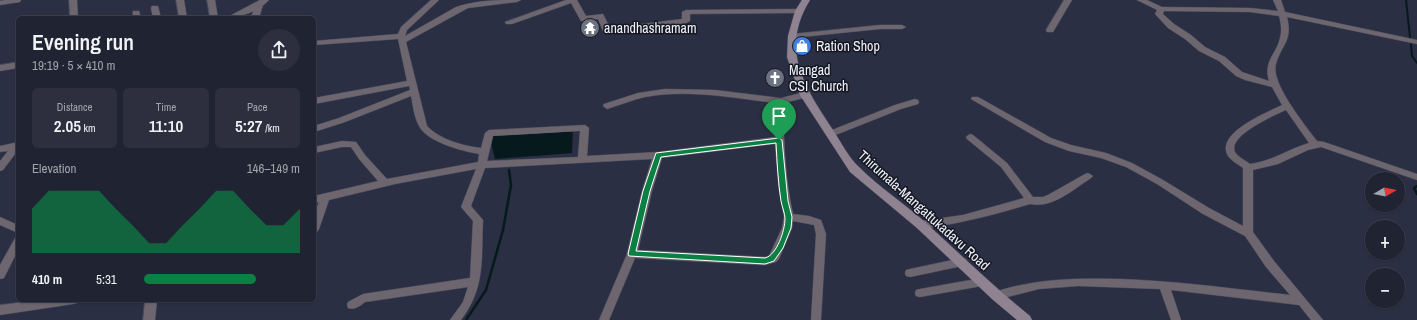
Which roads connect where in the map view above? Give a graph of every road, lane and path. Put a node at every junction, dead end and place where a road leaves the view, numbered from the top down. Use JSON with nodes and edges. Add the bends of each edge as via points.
{"nodes":[{"id":1,"x":17,"y":0,"type":"edge"},
{"id":2,"x":73,"y":0,"type":"edge"},
{"id":3,"x":180,"y":0,"type":"edge"},
{"id":4,"x":211,"y":0,"type":"edge"},
{"id":5,"x":435,"y":0,"type":"edge"},
{"id":6,"x":517,"y":0,"type":"edge"},
{"id":7,"x":806,"y":0,"type":"edge"},
{"id":8,"x":1068,"y":0,"type":"edge"},
{"id":9,"x":1141,"y":0,"type":"edge"},
{"id":10,"x":1275,"y":1,"type":"edge"},
{"id":11,"x":0,"y":3,"type":"edge"},
{"id":12,"x":262,"y":3,"type":"edge"},
{"id":13,"x":155,"y":8,"type":"dead end"},
{"id":14,"x":1161,"y":9,"type":"junction"},
{"id":15,"x":799,"y":11,"type":"junction"},
{"id":16,"x":1283,"y":14,"type":"junction"},
{"id":17,"x":74,"y":16,"type":"edge"},
{"id":18,"x":157,"y":16,"type":"edge"},
{"id":19,"x":183,"y":16,"type":"edge"},
{"id":20,"x":214,"y":16,"type":"edge"},
{"id":21,"x":234,"y":16,"type":"edge"},
{"id":22,"x":256,"y":16,"type":"edge"},
{"id":23,"x":509,"y":22,"type":"dead end"},
{"id":24,"x":902,"y":27,"type":"dead end"},
{"id":25,"x":1050,"y":30,"type":"dead end"},
{"id":26,"x":792,"y":36,"type":"junction"},
{"id":27,"x":401,"y":38,"type":"junction"},
{"id":28,"x":1417,"y":42,"type":"edge"},
{"id":29,"x":316,"y":43,"type":"edge"},
{"id":30,"x":16,"y":65,"type":"edge"},
{"id":31,"x":0,"y":68,"type":"edge"},
{"id":32,"x":411,"y":83,"type":"junction"},
{"id":33,"x":1276,"y":85,"type":"junction"},
{"id":34,"x":413,"y":92,"type":"junction"},
{"id":35,"x":805,"y":95,"type":"junction"},
{"id":36,"x":975,"y":99,"type":"dead end"},
{"id":37,"x":316,"y":101,"type":"edge"},
{"id":38,"x":781,"y":101,"type":"junction"},
{"id":39,"x":915,"y":102,"type":"dead end"},
{"id":40,"x":607,"y":106,"type":"dead end"},
{"id":41,"x":1287,"y":106,"type":"junction"},
{"id":42,"x":316,"y":128,"type":"edge"},
{"id":43,"x":830,"y":134,"type":"junction"},
{"id":44,"x":970,"y":138,"type":"dead end"},
{"id":45,"x":779,"y":140,"type":"junction"},
{"id":46,"x":1314,"y":144,"type":"junction"},
{"id":47,"x":16,"y":145,"type":"edge"},
{"id":48,"x":16,"y":146,"type":"edge"},
{"id":49,"x":0,"y":149,"type":"edge"},
{"id":50,"x":316,"y":150,"type":"edge"},
{"id":51,"x":484,"y":152,"type":"junction"},
{"id":52,"x":658,"y":155,"type":"junction"},
{"id":53,"x":582,"y":160,"type":"junction"},
{"id":54,"x":482,"y":165,"type":"junction"},
{"id":55,"x":1248,"y":167,"type":"junction"},
{"id":56,"x":0,"y":168,"type":"edge"},
{"id":57,"x":1088,"y":176,"type":"dead end"},
{"id":58,"x":1417,"y":177,"type":"edge"},
{"id":59,"x":386,"y":184,"type":"junction"},
{"id":60,"x":325,"y":198,"type":"junction"},
{"id":61,"x":316,"y":200,"type":"edge"},
{"id":62,"x":1030,"y":200,"type":"junction"},
{"id":63,"x":789,"y":217,"type":"junction"},
{"id":64,"x":0,"y":221,"type":"edge"},
{"id":65,"x":316,"y":223,"type":"edge"},
{"id":66,"x":922,"y":225,"type":"junction"},
{"id":67,"x":16,"y":228,"type":"edge"},
{"id":68,"x":1248,"y":233,"type":"junction"},
{"id":69,"x":16,"y":245,"type":"edge"},
{"id":70,"x":632,"y":254,"type":"junction"},
{"id":71,"x":962,"y":262,"type":"junction"},
{"id":72,"x":910,"y":272,"type":"dead end"},
{"id":73,"x":0,"y":275,"type":"edge"},
{"id":74,"x":474,"y":282,"type":"junction"},
{"id":75,"x":982,"y":282,"type":"junction"},
{"id":76,"x":1164,"y":285,"type":"junction"},
{"id":77,"x":920,"y":293,"type":"dead end"},
{"id":78,"x":996,"y":296,"type":"junction"},
{"id":79,"x":1302,"y":301,"type":"junction"},
{"id":80,"x":58,"y":302,"type":"edge"},
{"id":81,"x":151,"y":302,"type":"edge"},
{"id":82,"x":352,"y":305,"type":"dead end"},
{"id":83,"x":0,"y":310,"type":"edge"},
{"id":84,"x":149,"y":319,"type":"edge"},
{"id":85,"x":455,"y":320,"type":"edge"},
{"id":86,"x":604,"y":320,"type":"edge"},
{"id":87,"x":816,"y":320,"type":"edge"},
{"id":88,"x":1026,"y":320,"type":"edge"},
{"id":89,"x":1176,"y":320,"type":"edge"},
{"id":90,"x":1318,"y":320,"type":"edge"}],
"edges":[{"from":1,"to":11,"type":"street"},
{"from":2,"to":17,"type":"street"},
{"from":3,"to":19,"type":"street"},
{"from":4,"to":20,"type":"street"},
{"from":5,"to":27,"type":"street","via":[[404,29]]},
{"from":6,"to":27,"type":"street","via":[[467,6]]},
{"from":7,"to":15,"type":"main road","name":"Thirumala-Mangattukadavu Road"},
{"from":8,"to":25,"type":"street"},
{"from":9,"to":14,"type":"street"},
{"from":10,"to":16,"type":"street"},
{"from":12,"to":21,"type":"street"},
{"from":12,"to":22,"type":"street"},
{"from":13,"to":18,"type":"street"},
{"from":14,"to":16,"type":"street","via":[[1250,10]]},
{"from":14,"to":33,"type":"street","via":[[1159,14],[1171,26],[1202,49],[1222,59],[1238,74]]},
{"from":15,"to":23,"type":"street","via":[[686,12],[686,21],[607,32],[600,16],[584,19],[572,0]]},
{"from":15,"to":26,"type":"main road","name":"Thirumala-Mangattukadavu Road"},
{"from":16,"to":28,"type":"street"},
{"from":16,"to":33,"type":"street","via":[[1286,30],[1271,67]]},
{"from":24,"to":26,"type":"street"},
{"from":26,"to":35,"type":"main road","name":"Thirumala-Mangattukadavu Road","via":[[791,57]]},
{"from":27,"to":29,"type":"street"},
{"from":27,"to":32,"type":"street"},
{"from":30,"to":31,"type":"street"},
{"from":32,"to":34,"type":"street"},
{"from":32,"to":37,"type":"street"},
{"from":33,"to":41,"type":"street"},
{"from":34,"to":42,"type":"street"},
{"from":34,"to":51,"type":"street","via":[[423,127],[427,131],[456,146]]},
{"from":35,"to":38,"type":"street"},
{"from":35,"to":43,"type":"main road","name":"Thirumala-Mangattukadavu Road"},
{"from":36,"to":68,"type":"street","via":[[1048,140],[1129,165]]},
{"from":38,"to":40,"type":"street","via":[[665,92],[636,96]]},
{"from":38,"to":45,"type":"street"},
{"from":39,"to":43,"type":"street"},
{"from":41,"to":46,"type":"street"},
{"from":41,"to":55,"type":"street","via":[[1236,134],[1230,149],[1232,154]]},
{"from":43,"to":66,"type":"main road","name":"Thirumala-Mangattukadavu Road","via":[[854,169]]},
{"from":44,"to":62,"type":"street","via":[[1004,165]]},
{"from":45,"to":52,"type":"street"},
{"from":45,"to":63,"type":"street","via":[[784,201]]},
{"from":46,"to":55,"type":"street","via":[[1278,160]]},
{"from":46,"to":58,"type":"street","via":[[1329,146]]},
{"from":47,"to":49,"type":"street"},
{"from":48,"to":56,"type":"street"},
{"from":50,"to":59,"type":"street","via":[[353,144]]},
{"from":51,"to":53,"type":"street","via":[[489,132],[585,128]]},
{"from":51,"to":54,"type":"street"},
{"from":52,"to":53,"type":"street"},
{"from":52,"to":70,"type":"street"},
{"from":53,"to":54,"type":"street"},
{"from":54,"to":59,"type":"street"},
{"from":54,"to":74,"type":"street","via":[[466,207],[478,220]]},
{"from":55,"to":68,"type":"street"},
{"from":57,"to":62,"type":"street","via":[[1049,199],[1036,203]]},
{"from":59,"to":60,"type":"street"},
{"from":60,"to":61,"type":"street"},
{"from":60,"to":65,"type":"street"},
{"from":62,"to":66,"type":"street","via":[[995,212],[952,222]]},
{"from":63,"to":70,"type":"street","via":[[788,228],[775,256],[765,261]]},
{"from":63,"to":87,"type":"street","via":[[818,223],[821,234]]},
{"from":64,"to":67,"type":"street"},
{"from":66,"to":71,"type":"main road","name":"Thirumala-Mangattukadavu Road"},
{"from":68,"to":79,"type":"street","via":[[1270,264]]},
{"from":69,"to":73,"type":"street"},
{"from":70,"to":86,"type":"street"},
{"from":71,"to":72,"type":"street"},
{"from":71,"to":75,"type":"main road","name":"Thirumala-Mangattukadavu Road"},
{"from":74,"to":82,"type":"street","via":[[363,298]]},
{"from":74,"to":85,"type":"street","via":[[467,304]]},
{"from":75,"to":77,"type":"street"},
{"from":75,"to":78,"type":"main road","name":"Thirumala-Mangattukadavu Road"},
{"from":76,"to":78,"type":"street","via":[[1078,282],[1039,285]]},
{"from":76,"to":79,"type":"street"},
{"from":76,"to":89,"type":"street"},
{"from":78,"to":88,"type":"main road","name":"Thirumala-Mangattukadavu Road"},
{"from":79,"to":90,"type":"street"},
{"from":80,"to":83,"type":"street"},
{"from":81,"to":84,"type":"street"}]}
